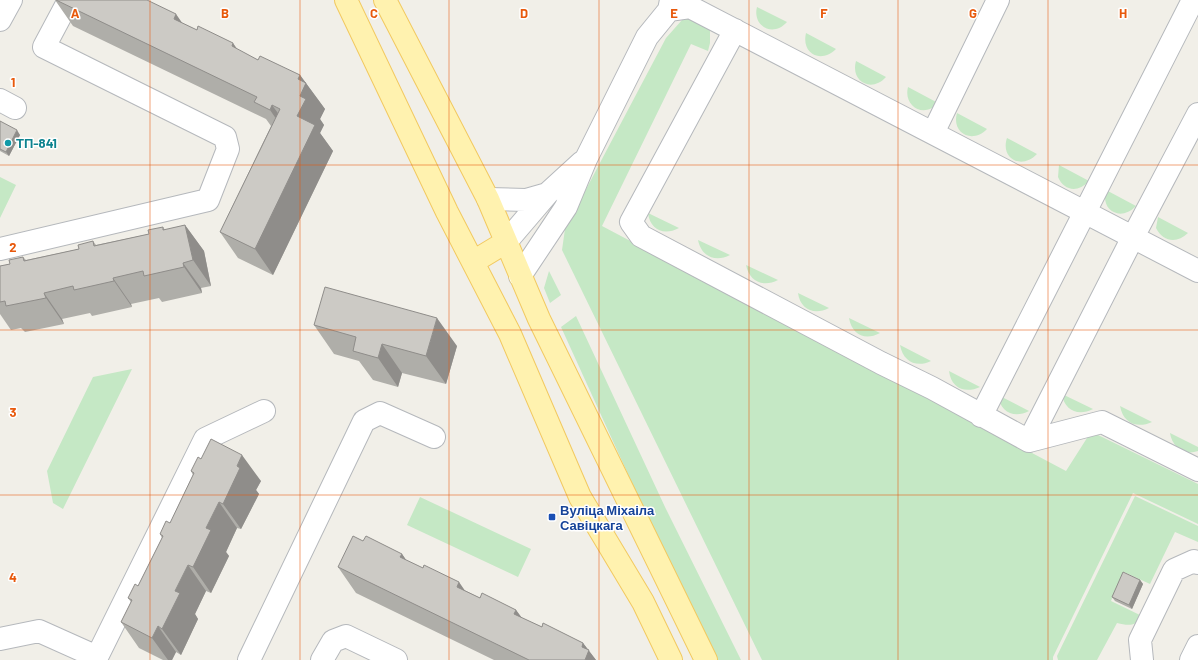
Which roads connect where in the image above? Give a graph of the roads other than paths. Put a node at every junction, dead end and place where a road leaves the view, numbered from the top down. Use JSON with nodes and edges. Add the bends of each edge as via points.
{"nodes":[{"id":1,"x":11,"y":0,"type":"edge"},
{"id":2,"x":69,"y":0,"type":"edge"},
{"id":3,"x":346,"y":0,"type":"edge"},
{"id":4,"x":385,"y":0,"type":"edge"},
{"id":5,"x":998,"y":0,"type":"edge"},
{"id":6,"x":1193,"y":0,"type":"edge"},
{"id":7,"x":670,"y":5,"type":"edge"},
{"id":8,"x":0,"y":20,"type":"edge"},
{"id":9,"x":735,"y":30,"type":"junction"},
{"id":10,"x":1198,"y":114,"type":"edge"},
{"id":11,"x":933,"y":133,"type":"junction"},
{"id":12,"x":586,"y":159,"type":"junction"},
{"id":13,"x":547,"y":194,"type":"junction"},
{"id":14,"x":488,"y":199,"type":"junction"},
{"id":15,"x":1084,"y":212,"type":"junction"},
{"id":16,"x":1133,"y":237,"type":"junction"},
{"id":17,"x":546,"y":238,"type":"junction"},
{"id":18,"x":506,"y":242,"type":"junction"},
{"id":19,"x":0,"y":249,"type":"edge"},
{"id":20,"x":473,"y":262,"type":"junction"},
{"id":21,"x":1198,"y":271,"type":"edge"},
{"id":22,"x":520,"y":276,"type":"junction"},
{"id":23,"x":264,"y":411,"type":"dead end"},
{"id":24,"x":982,"y":416,"type":"junction"},
{"id":25,"x":434,"y":437,"type":"dead end"},
{"id":26,"x":1029,"y":441,"type":"junction"},
{"id":27,"x":1198,"y":470,"type":"edge"},
{"id":28,"x":1198,"y":563,"type":"edge"},
{"id":29,"x":0,"y":639,"type":"edge"},
{"id":30,"x":1198,"y":646,"type":"edge"},
{"id":31,"x":100,"y":658,"type":"edge"},
{"id":32,"x":256,"y":658,"type":"edge"},
{"id":33,"x":322,"y":660,"type":"edge"},
{"id":34,"x":396,"y":660,"type":"edge"},
{"id":35,"x":671,"y":660,"type":"edge"},
{"id":36,"x":706,"y":660,"type":"edge"},
{"id":37,"x":1142,"y":660,"type":"edge"},
{"id":38,"x":1191,"y":660,"type":"edge"}],
"edges":[{"from":1,"to":8,"type":"lane"},
{"from":2,"to":19,"type":"lane","via":[[44,47],[225,137],[228,149],[208,200]]},
{"from":3,"to":20,"type":"main road"},
{"from":4,"to":14,"type":"main road"},
{"from":5,"to":11,"type":"lane"},
{"from":6,"to":15,"type":"lane"},
{"from":7,"to":9,"type":"lane","via":[[690,7]]},
{"from":7,"to":12,"type":"lane","via":[[647,37]]},
{"from":9,"to":11,"type":"lane"},
{"from":9,"to":24,"type":"lane","via":[[631,222],[640,236]]},
{"from":10,"to":16,"type":"lane"},
{"from":11,"to":15,"type":"lane"},
{"from":12,"to":13,"type":"lane"},
{"from":12,"to":17,"type":"lane","via":[[566,207]]},
{"from":13,"to":14,"type":"lane","via":[[526,200]]},
{"from":13,"to":18,"type":"lane"},
{"from":14,"to":18,"type":"main road"},
{"from":15,"to":16,"type":"lane"},
{"from":15,"to":24,"type":"lane"},
{"from":16,"to":21,"type":"lane"},
{"from":16,"to":26,"type":"lane"},
{"from":17,"to":18,"type":"lane"},
{"from":17,"to":22,"type":"lane"},
{"from":18,"to":20,"type":"main road"},
{"from":18,"to":22,"type":"main road"},
{"from":20,"to":35,"type":"main road","via":[[510,334],[580,497],[643,602]]},
{"from":22,"to":36,"type":"main road"},
{"from":23,"to":31,"type":"lane","via":[[205,439]]},
{"from":24,"to":26,"type":"lane"},
{"from":25,"to":32,"type":"lane","via":[[380,413],[364,421]]},
{"from":26,"to":27,"type":"lane","via":[[1102,422]]},
{"from":28,"to":37,"type":"lane","via":[[1194,561],[1174,570],[1140,640]]},
{"from":29,"to":31,"type":"lane","via":[[39,631]]},
{"from":30,"to":38,"type":"lane"},
{"from":33,"to":34,"type":"lane","via":[[333,640],[346,636]]}]}
